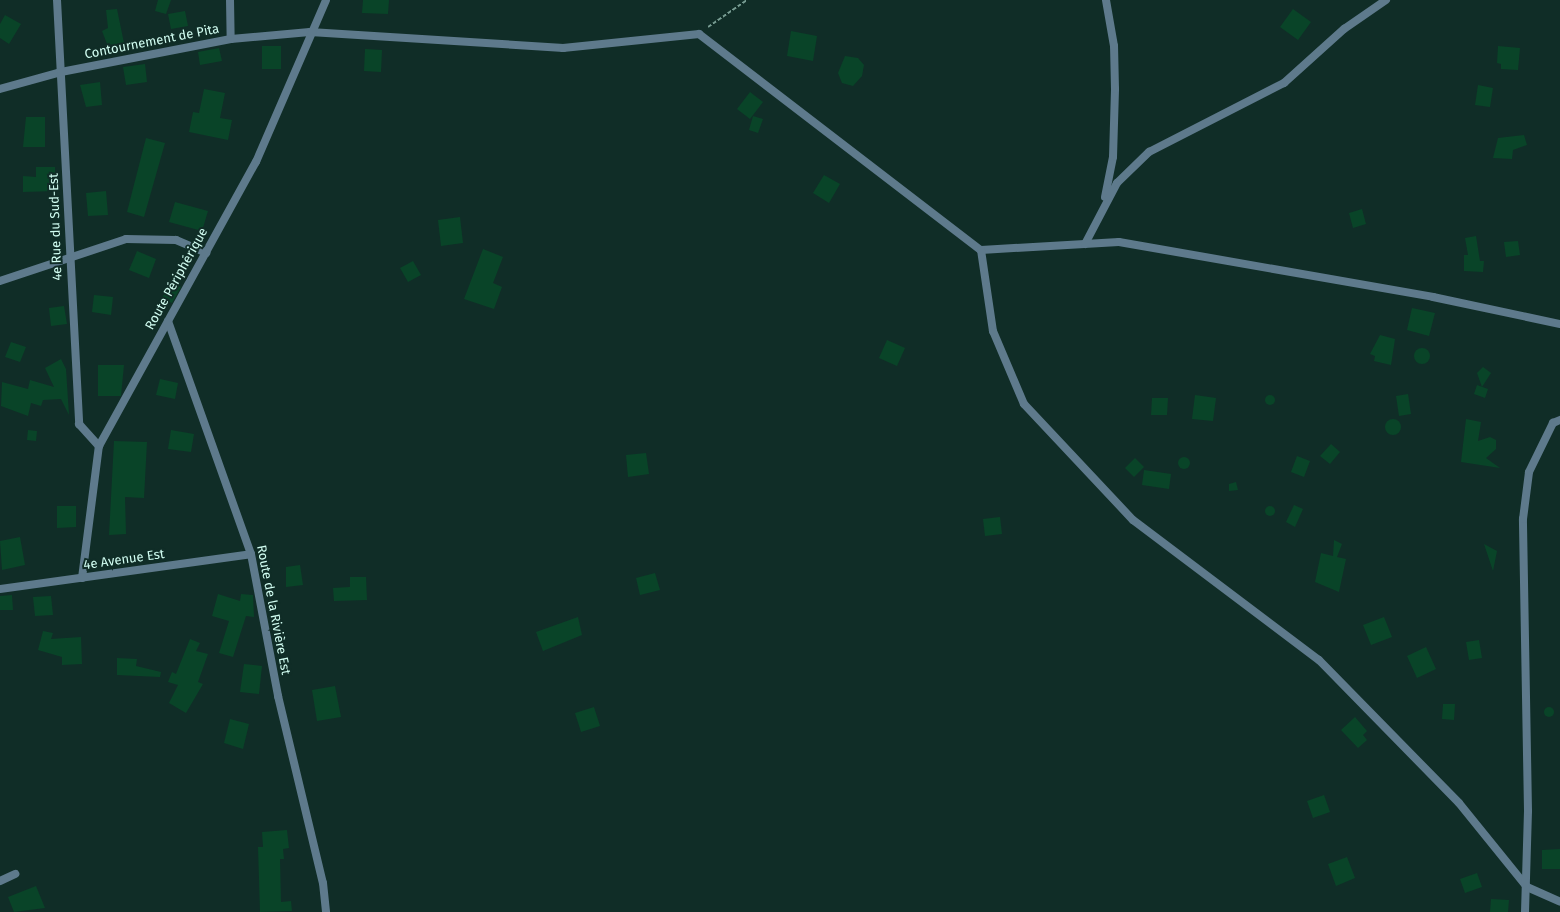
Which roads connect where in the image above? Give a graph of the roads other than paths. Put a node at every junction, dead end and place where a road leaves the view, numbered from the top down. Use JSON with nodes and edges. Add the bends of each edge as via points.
{"nodes":[{"id":1,"x":57,"y":0,"type":"edge"},
{"id":2,"x":230,"y":0,"type":"edge"},
{"id":3,"x":326,"y":0,"type":"edge"},
{"id":4,"x":1106,"y":0,"type":"edge"},
{"id":5,"x":1386,"y":0,"type":"edge"},
{"id":6,"x":310,"y":32,"type":"junction"},
{"id":7,"x":231,"y":39,"type":"junction"},
{"id":8,"x":62,"y":72,"type":"junction"},
{"id":9,"x":0,"y":89,"type":"edge"},
{"id":10,"x":1099,"y":214,"type":"junction"},
{"id":11,"x":1084,"y":244,"type":"junction"},
{"id":12,"x":981,"y":250,"type":"junction"},
{"id":13,"x":206,"y":253,"type":"junction"},
{"id":14,"x":68,"y":259,"type":"junction"},
{"id":15,"x":0,"y":281,"type":"edge"},
{"id":16,"x":168,"y":321,"type":"junction"},
{"id":17,"x":1560,"y":324,"type":"edge"},
{"id":18,"x":1560,"y":420,"type":"edge"},
{"id":19,"x":99,"y":446,"type":"junction"},
{"id":20,"x":251,"y":554,"type":"junction"},
{"id":21,"x":82,"y":578,"type":"junction"},
{"id":22,"x":0,"y":589,"type":"edge"},
{"id":23,"x":15,"y":874,"type":"dead end"},
{"id":24,"x":0,"y":881,"type":"edge"},
{"id":25,"x":1527,"y":887,"type":"junction"},
{"id":26,"x":1560,"y":902,"type":"edge"},
{"id":27,"x":326,"y":912,"type":"edge"},
{"id":28,"x":1525,"y":912,"type":"edge"}],
"edges":[{"from":1,"to":8,"type":"street","name":"4e Rue du Sud-Est"},
{"from":2,"to":7,"type":"street"},
{"from":3,"to":6,"type":"street","name":"Route Périphérique"},
{"from":4,"to":10,"type":"street","via":[[1114,46],[1114,126],[1108,189]]},
{"from":5,"to":10,"type":"street","via":[[1344,29],[1284,83],[1149,152],[1117,183]]},
{"from":6,"to":7,"type":"street","name":"Contournement de Pita"},
{"from":6,"to":12,"type":"street","name":"Contournement de Pita","via":[[563,48],[698,34]]},
{"from":6,"to":13,"type":"street","name":"Route Périphérique","via":[[256,162]]},
{"from":7,"to":8,"type":"street","name":"Contournement de Pita"},
{"from":8,"to":9,"type":"street","name":"Contournement de Pita"},
{"from":8,"to":14,"type":"street","name":"4e Rue du Sud-Est"},
{"from":10,"to":11,"type":"street"},
{"from":11,"to":12,"type":"street"},
{"from":11,"to":17,"type":"street","via":[[1119,242],[1433,297]]},
{"from":12,"to":25,"type":"street","via":[[993,331],[1024,404],[1132,520],[1319,660],[1459,803]]},
{"from":13,"to":14,"type":"street","via":[[176,240],[126,239]]},
{"from":13,"to":16,"type":"street","name":"Route Périphérique"},
{"from":14,"to":15,"type":"street"},
{"from":14,"to":19,"type":"street","name":"4e Rue du Sud-Est","via":[[79,424]]},
{"from":16,"to":19,"type":"street","name":"Route Périphérique"},
{"from":16,"to":20,"type":"street","name":"Route de la Rivière Est"},
{"from":18,"to":25,"type":"street","via":[[1553,423],[1529,472],[1523,519],[1527,657]]},
{"from":19,"to":21,"type":"street","name":"Route Périphérique"},
{"from":20,"to":21,"type":"street","name":"4e Avenue Est"},
{"from":20,"to":27,"type":"street","name":"Route de la Rivière Est","via":[[278,696],[323,883]]},
{"from":21,"to":22,"type":"street","name":"4e Avenue Est"},
{"from":23,"to":24,"type":"street"},
{"from":25,"to":26,"type":"street"},
{"from":25,"to":28,"type":"street"}]}
